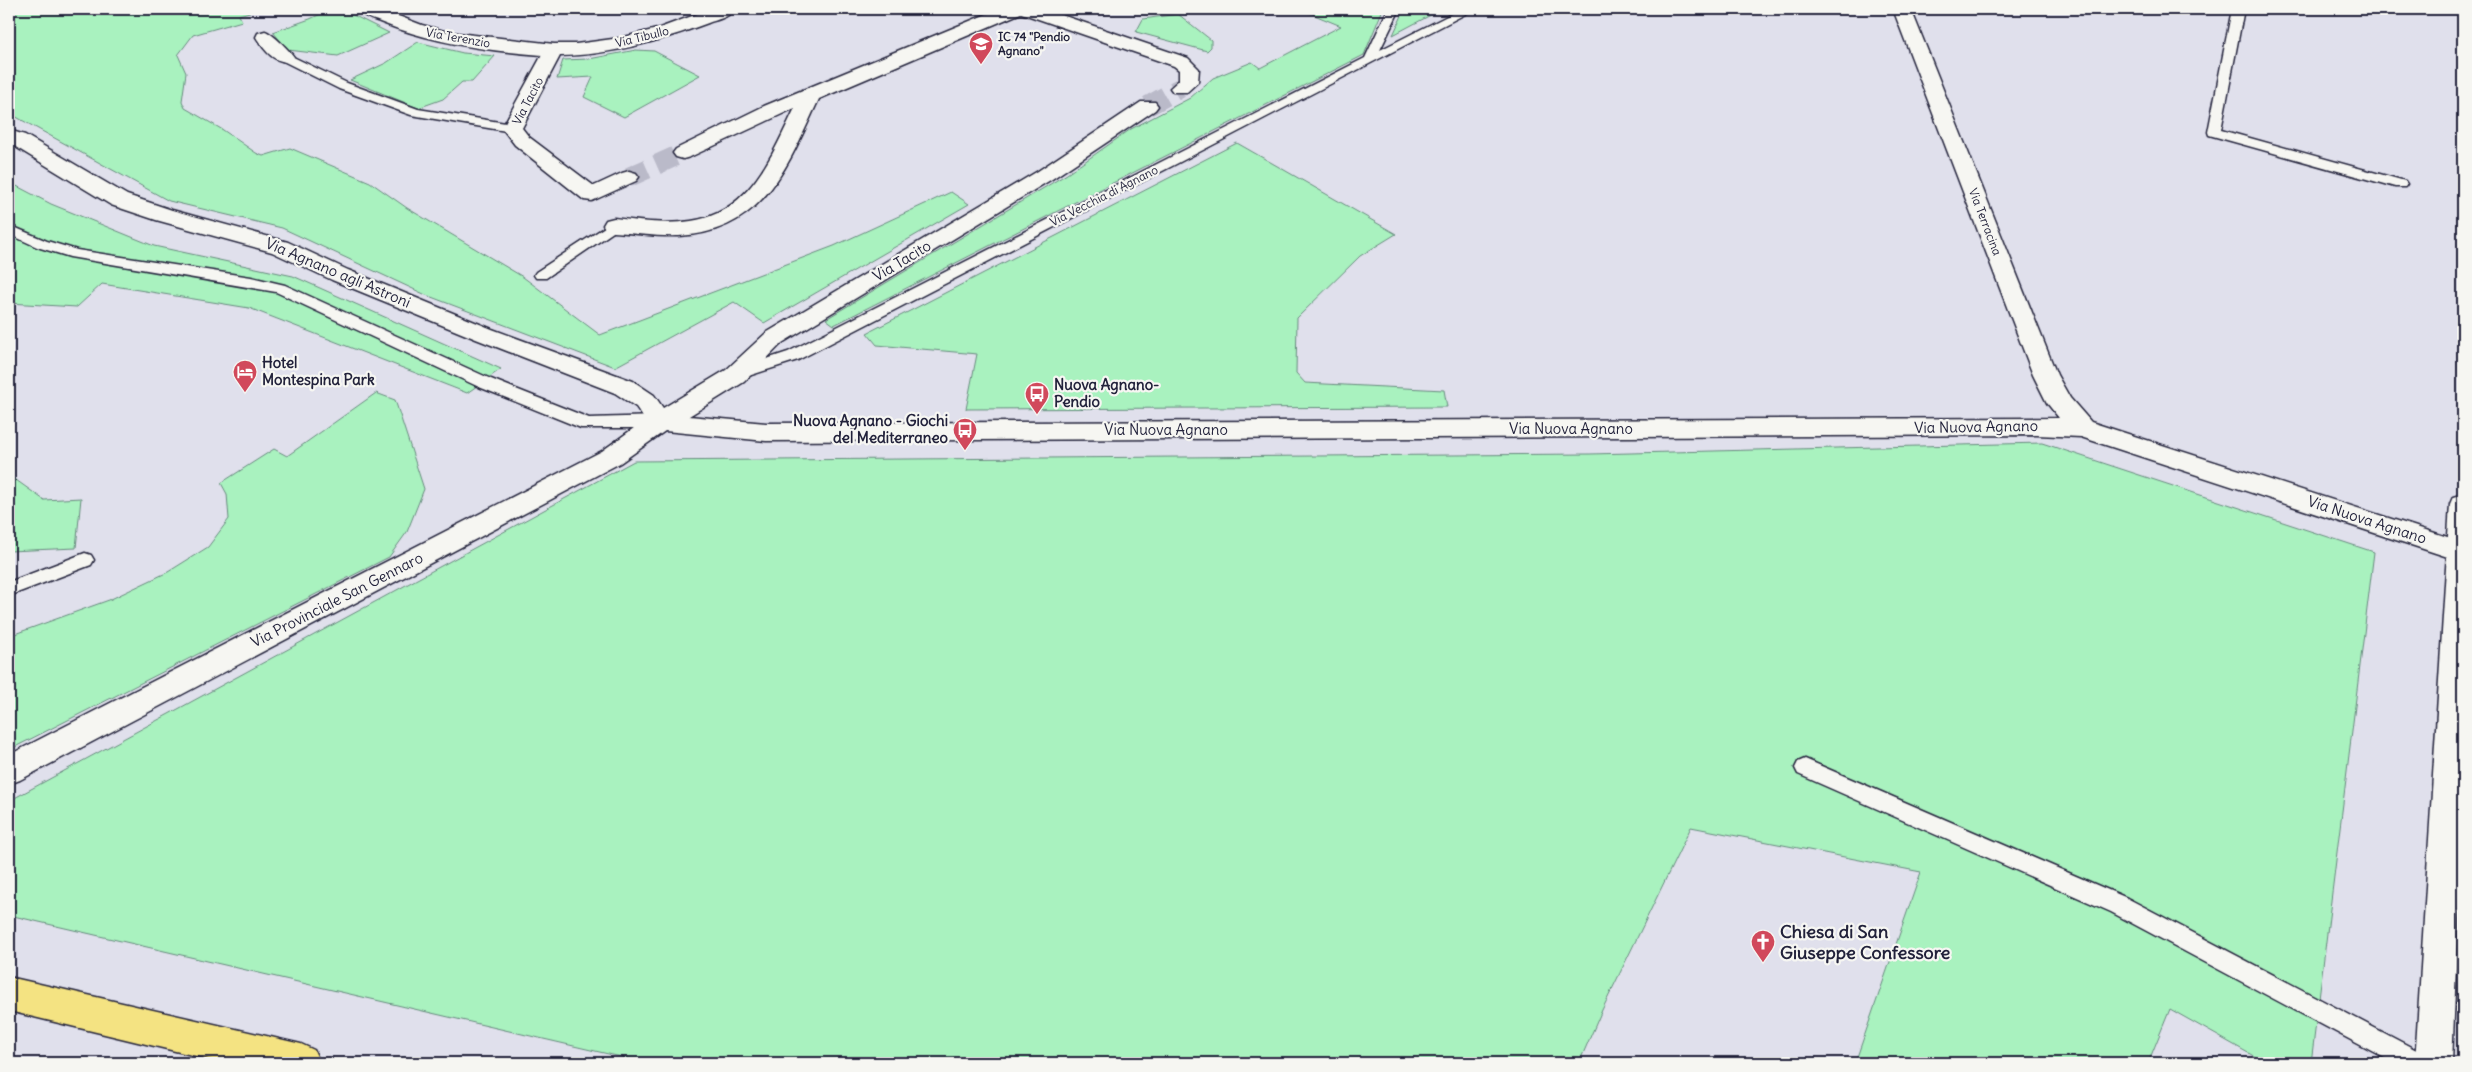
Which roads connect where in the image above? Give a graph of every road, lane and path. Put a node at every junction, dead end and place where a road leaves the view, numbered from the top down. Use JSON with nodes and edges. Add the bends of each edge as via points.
{"nodes":[{"id":1,"x":366,"y":9,"type":"edge"},
{"id":2,"x":1014,"y":9,"type":"edge"},
{"id":3,"x":1027,"y":9,"type":"edge"},
{"id":4,"x":1394,"y":9,"type":"edge"},
{"id":5,"x":1469,"y":9,"type":"edge"},
{"id":6,"x":1902,"y":9,"type":"edge"},
{"id":7,"x":2238,"y":9,"type":"edge"},
{"id":8,"x":713,"y":11,"type":"edge"},
{"id":9,"x":265,"y":37,"type":"dead end"},
{"id":10,"x":554,"y":50,"type":"junction"},
{"id":11,"x":285,"y":57,"type":"joint"},
{"id":12,"x":1370,"y":59,"type":"junction"},
{"id":13,"x":1180,"y":88,"type":"tunnel mouth"},
{"id":14,"x":811,"y":95,"type":"junction"},
{"id":15,"x":1148,"y":106,"type":"tunnel mouth"},
{"id":16,"x":512,"y":128,"type":"junction"},
{"id":17,"x":9,"y":136,"type":"edge"},
{"id":18,"x":683,"y":153,"type":"tunnel mouth"},
{"id":19,"x":629,"y":177,"type":"tunnel mouth"},
{"id":20,"x":2400,"y":184,"type":"dead end"},
{"id":21,"x":614,"y":225,"type":"joint"},
{"id":22,"x":9,"y":229,"type":"edge"},
{"id":23,"x":541,"y":275,"type":"dead end"},
{"id":24,"x":735,"y":376,"type":"junction"},
{"id":25,"x":660,"y":422,"type":"junction"},
{"id":26,"x":2082,"y":428,"type":"junction"},
{"id":27,"x":2463,"y":504,"type":"edge"},
{"id":28,"x":2463,"y":551,"type":"edge"},
{"id":29,"x":86,"y":560,"type":"dead end"},
{"id":30,"x":9,"y":589,"type":"edge"},
{"id":31,"x":1805,"y":768,"type":"dead end"},
{"id":32,"x":9,"y":770,"type":"edge"},
{"id":33,"x":9,"y":994,"type":"edge"},
{"id":34,"x":301,"y":1063,"type":"edge"},
{"id":35,"x":2418,"y":1063,"type":"edge"},
{"id":36,"x":2433,"y":1063,"type":"edge"}],
"edges":[{"from":1,"to":10,"type":"street","name":"Via Terenzio","via":[[437,37]]},
{"from":2,"to":14,"type":"street"},
{"from":3,"to":13,"type":"street","via":[[1181,62],[1189,69],[1188,82]]},
{"from":4,"to":12,"type":"lane"},
{"from":5,"to":12,"type":"lane","name":"Via Vecchia di Agnano"},
{"from":6,"to":26,"type":"street","name":"Via Terracina","via":[[2045,376],[2060,403]]},
{"from":7,"to":20,"type":"lane","via":[[2214,132]]},
{"from":8,"to":10,"type":"street","name":"Via Tibullo","via":[[658,34],[626,42]]},
{"from":9,"to":11,"type":"street"},
{"from":10,"to":16,"type":"street","name":"Via Tacito"},
{"from":11,"to":16,"type":"lane","via":[[343,86],[415,112]]},
{"from":12,"to":24,"type":"lane","name":"Via Vecchia di Agnano","via":[[793,356]]},
{"from":14,"to":18,"type":"street","via":[[771,110]]},
{"from":14,"to":21,"type":"street","via":[[788,149],[759,194],[744,208],[701,226],[677,229]]},
{"from":15,"to":24,"type":"street","name":"Via Tacito","via":[[1045,175],[774,338]]},
{"from":16,"to":19,"type":"street","name":"Via Tacito","via":[[522,141],[592,195]]},
{"from":17,"to":25,"type":"street","name":"Via Agnano agli Astroni","via":[[120,200],[280,247],[475,330],[624,387],[645,401]]},
{"from":21,"to":23,"type":"lane"},
{"from":22,"to":25,"type":"lane","via":[[46,246],[101,259],[250,280],[280,288],[485,383],[587,424]]},
{"from":24,"to":25,"type":"street","name":"Via Tacito"},
{"from":25,"to":26,"type":"street","name":"Via Nuova Agnano","via":[[766,432]]},
{"from":25,"to":32,"type":"street","name":"Via Provinciale San Gennaro","via":[[611,457]]},
{"from":26,"to":28,"type":"street","name":"Via Nuova Agnano"},
{"from":27,"to":28,"type":"street"},
{"from":28,"to":36,"type":"street"},
{"from":29,"to":30,"type":"lane"},
{"from":31,"to":35,"type":"lane","via":[[2120,905]]},
{"from":33,"to":34,"type":"main road"}]}
